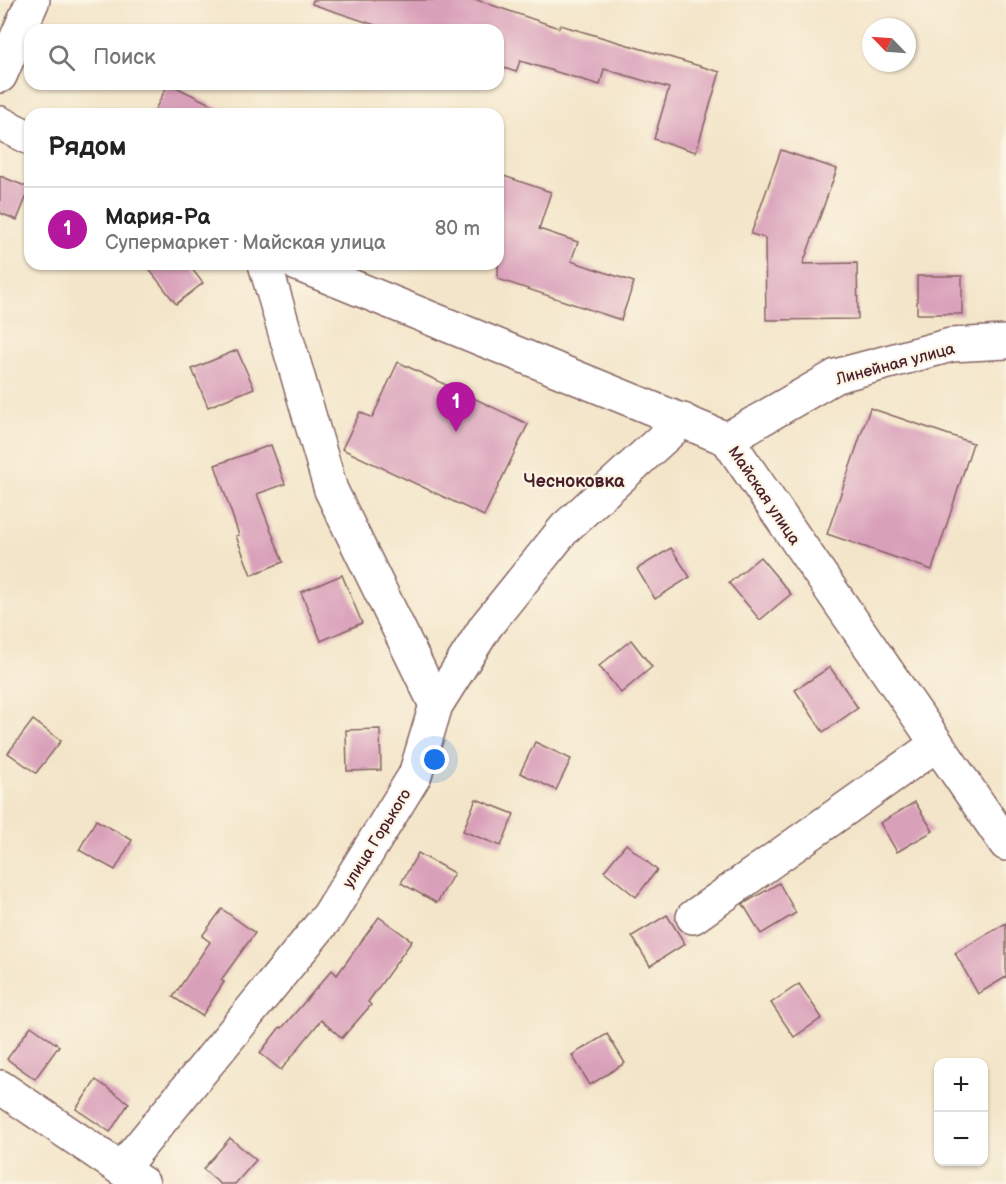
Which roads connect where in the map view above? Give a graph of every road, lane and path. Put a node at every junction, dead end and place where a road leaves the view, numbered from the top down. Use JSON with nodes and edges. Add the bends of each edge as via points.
{"nodes":[{"id":1,"x":33,"y":0,"type":"edge"},
{"id":2,"x":0,"y":76,"type":"edge"},
{"id":3,"x":0,"y":123,"type":"edge"},
{"id":4,"x":24,"y":135,"type":"edge"},
{"id":5,"x":267,"y":270,"type":"edge"},
{"id":6,"x":312,"y":270,"type":"edge"},
{"id":7,"x":1006,"y":342,"type":"edge"},
{"id":8,"x":683,"y":420,"type":"junction"},
{"id":9,"x":727,"y":439,"type":"junction"},
{"id":10,"x":436,"y":705,"type":"junction"},
{"id":11,"x":937,"y":744,"type":"junction"},
{"id":12,"x":1006,"y":844,"type":"edge"},
{"id":13,"x":693,"y":917,"type":"dead end"},
{"id":14,"x":0,"y":1087,"type":"edge"},
{"id":15,"x":132,"y":1176,"type":"edge"}],
"edges":[{"from":1,"to":2,"type":"street"},
{"from":3,"to":4,"type":"street"},
{"from":5,"to":10,"type":"street","via":[[331,490]]},
{"from":6,"to":8,"type":"street","name":"Майская улица"},
{"from":7,"to":9,"type":"street","name":"Линейная улица","via":[[951,345],[836,376]]},
{"from":8,"to":9,"type":"street","name":"Майская улица"},
{"from":8,"to":10,"type":"street","name":"улица Горького","via":[[565,528],[486,626]]},
{"from":9,"to":11,"type":"street","name":"Майская улица"},
{"from":10,"to":15,"type":"street","name":"улица Горького","via":[[415,775],[329,915]]},
{"from":11,"to":12,"type":"street","name":"Майская улица"},
{"from":11,"to":13,"type":"street"},
{"from":14,"to":15,"type":"street"}]}
